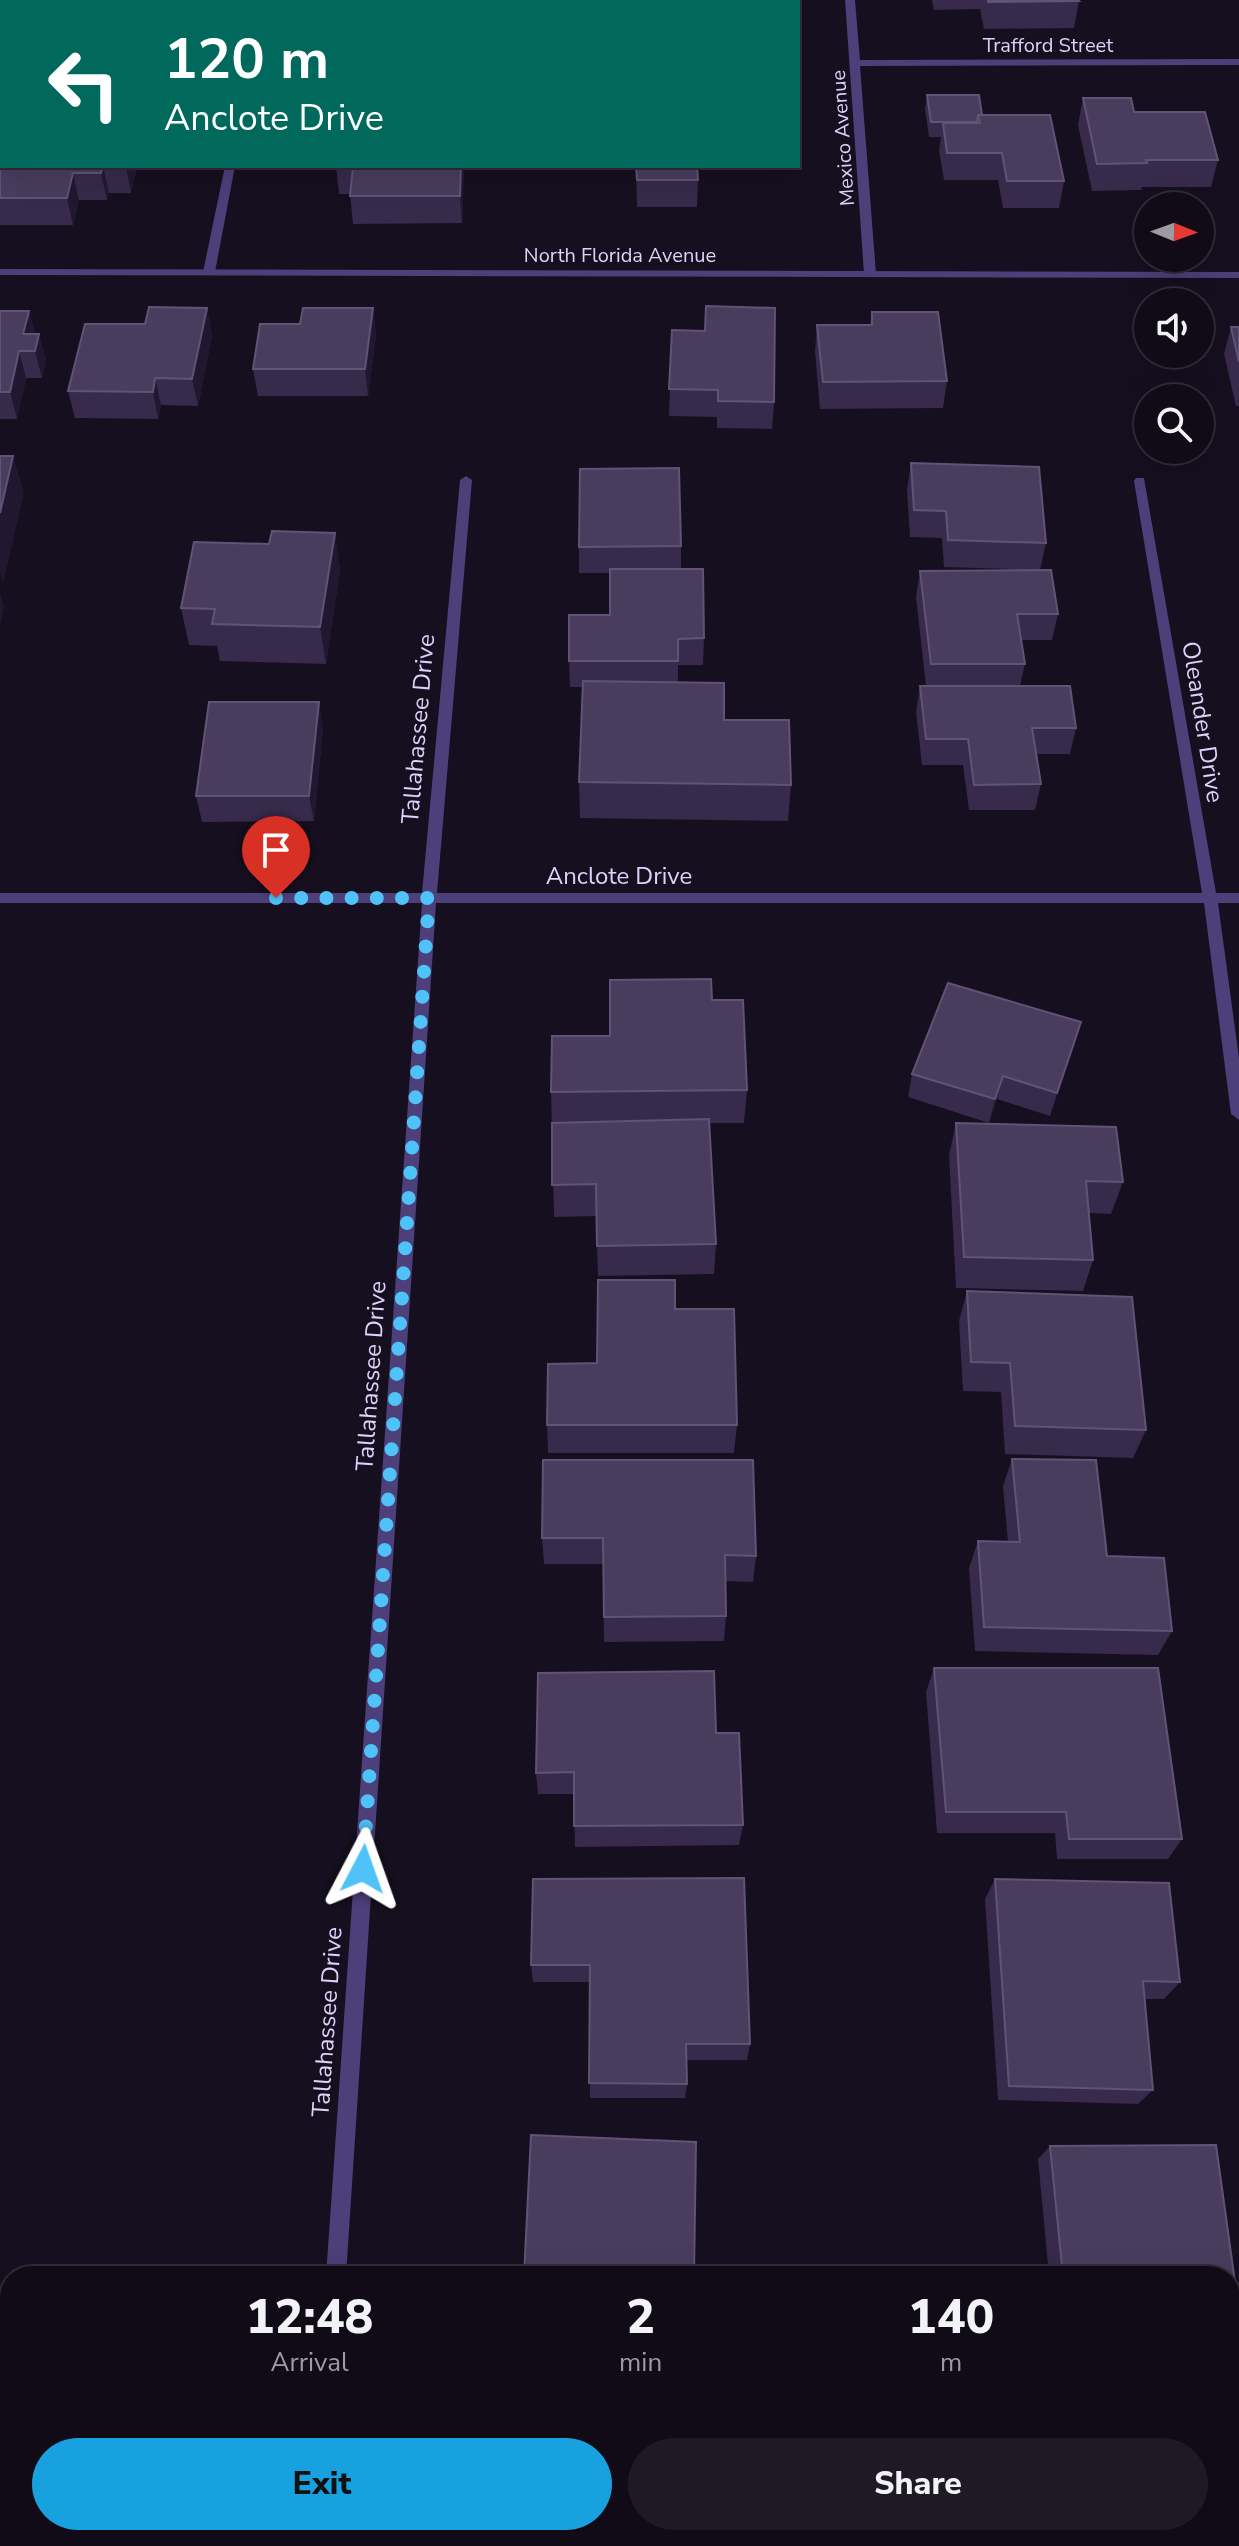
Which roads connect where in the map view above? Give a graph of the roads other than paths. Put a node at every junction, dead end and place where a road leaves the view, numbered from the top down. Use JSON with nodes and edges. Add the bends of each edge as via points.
{"nodes":[{"id":1,"x":850,"y":0,"type":"edge"},
{"id":2,"x":1239,"y":62,"type":"edge"},
{"id":3,"x":856,"y":63,"type":"junction"},
{"id":4,"x":230,"y":168,"type":"edge"},
{"id":5,"x":0,"y":272,"type":"edge"},
{"id":6,"x":209,"y":272,"type":"junction"},
{"id":7,"x":870,"y":274,"type":"junction"},
{"id":8,"x":1239,"y":275,"type":"edge"},
{"id":9,"x":466,"y":480,"type":"dead end"},
{"id":10,"x":1140,"y":481,"type":"dead end"},
{"id":11,"x":0,"y":898,"type":"edge"},
{"id":12,"x":429,"y":898,"type":"junction"},
{"id":13,"x":1210,"y":898,"type":"junction"},
{"id":14,"x":1239,"y":898,"type":"edge"},
{"id":15,"x":1239,"y":1114,"type":"edge"},
{"id":16,"x":337,"y":2266,"type":"edge"}],
"edges":[{"from":1,"to":3,"type":"street","name":"Mexico Avenue"},
{"from":2,"to":3,"type":"street","name":"Trafford Street"},
{"from":3,"to":7,"type":"street","name":"Mexico Avenue"},
{"from":4,"to":6,"type":"street"},
{"from":5,"to":6,"type":"street","name":"North Florida Avenue"},
{"from":6,"to":7,"type":"street","name":"North Florida Avenue"},
{"from":7,"to":8,"type":"street","name":"North Florida Avenue"},
{"from":9,"to":12,"type":"street","name":"Tallahassee Drive"},
{"from":10,"to":13,"type":"street","name":"Oleander Drive"},
{"from":11,"to":12,"type":"street","name":"Anclote Drive"},
{"from":12,"to":13,"type":"street","name":"Anclote Drive"},
{"from":12,"to":16,"type":"street","name":"Tallahassee Drive"},
{"from":13,"to":14,"type":"street","name":"Anclote Drive"},
{"from":13,"to":15,"type":"street","name":"Oleander Drive"}]}
